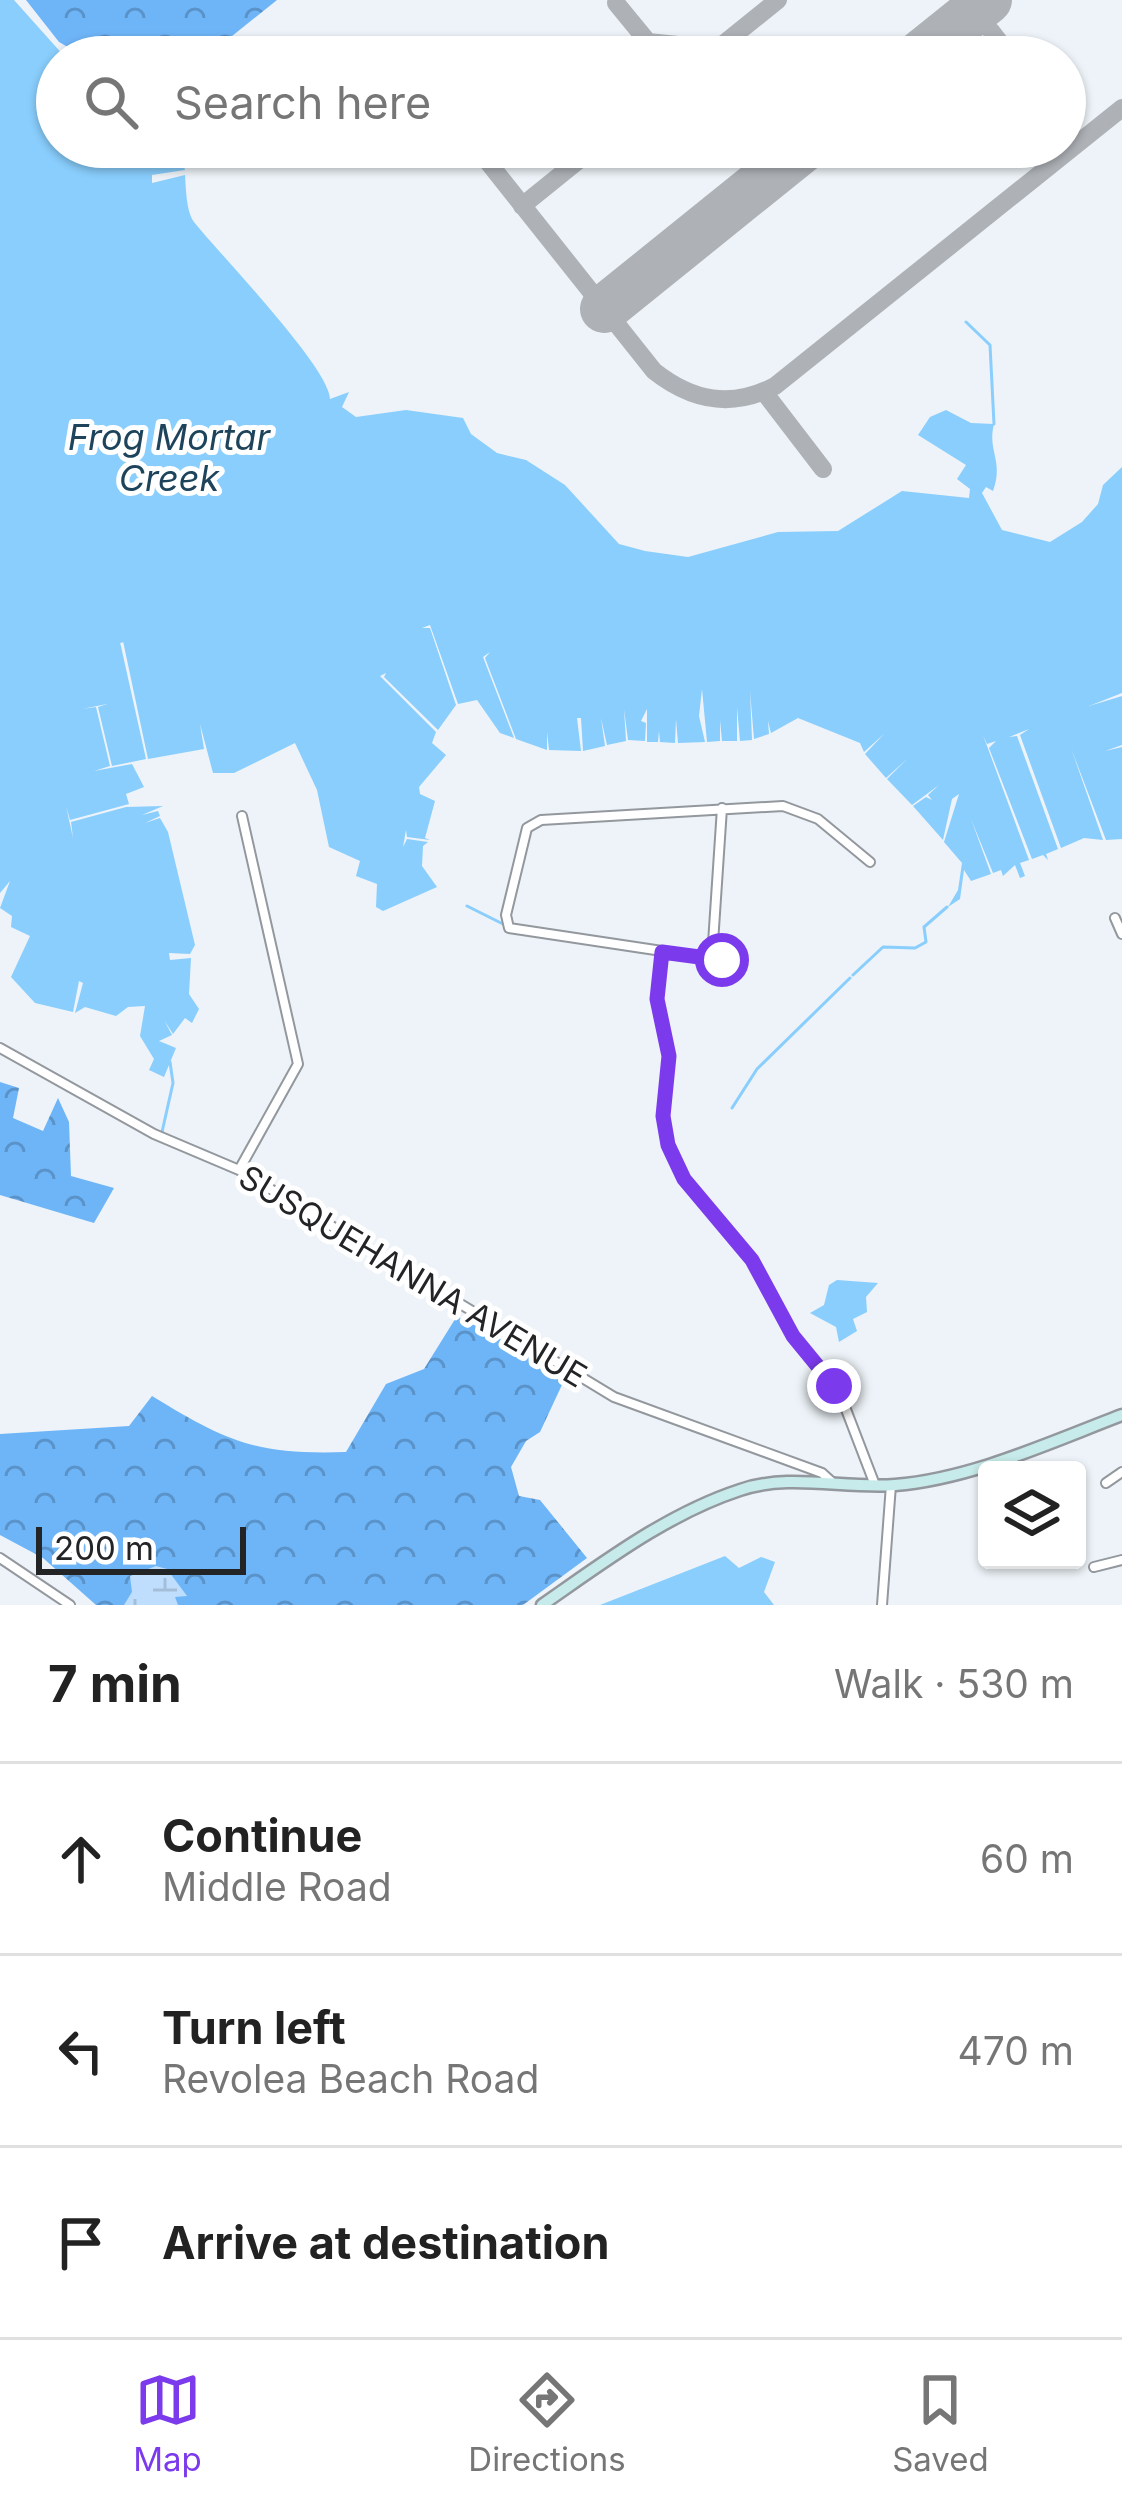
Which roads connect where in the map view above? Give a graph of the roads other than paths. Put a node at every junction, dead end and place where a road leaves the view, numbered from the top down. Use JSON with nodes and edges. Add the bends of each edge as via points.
{"nodes":[{"id":1,"x":722,"y":808,"type":"junction"},
{"id":2,"x":242,"y":816,"type":"dead end"},
{"id":3,"x":869,"y":862,"type":"dead end"},
{"id":4,"x":1115,"y":918,"type":"dead end"},
{"id":5,"x":1122,"y":934,"type":"edge"},
{"id":6,"x":662,"y":952,"type":"junction"},
{"id":7,"x":0,"y":1048,"type":"edge"},
{"id":8,"x":239,"y":1171,"type":"junction"},
{"id":9,"x":1122,"y":1415,"type":"edge"},
{"id":10,"x":1122,"y":1472,"type":"edge"},
{"id":11,"x":1106,"y":1483,"type":"dead end"},
{"id":12,"x":834,"y":1484,"type":"junction"},
{"id":13,"x":875,"y":1485,"type":"junction"},
{"id":14,"x":891,"y":1485,"type":"junction"},
{"id":15,"x":0,"y":1558,"type":"edge"},
{"id":16,"x":1122,"y":1560,"type":"edge"},
{"id":17,"x":1094,"y":1567,"type":"dead end"},
{"id":18,"x":70,"y":1605,"type":"edge"},
{"id":19,"x":542,"y":1605,"type":"edge"},
{"id":20,"x":882,"y":1605,"type":"edge"}],
"edges":[{"from":1,"to":3,"type":"street","via":[[804,811]]},
{"from":1,"to":6,"type":"street","via":[[717,959]]},
{"from":1,"to":6,"type":"street","via":[[531,824],[520,842],[508,926]]},
{"from":2,"to":8,"type":"street","via":[[298,1064]]},
{"from":4,"to":5,"type":"street"},
{"from":6,"to":13,"type":"street","via":[[657,999],[669,1056],[663,1128],[674,1160],[834,1386]]},
{"from":7,"to":8,"type":"street","name":"SUSQUEHANNA AVENUE"},
{"from":8,"to":12,"type":"street","name":"SUSQUEHANNA AVENUE","via":[[614,1397],[822,1472]]},
{"from":9,"to":14,"type":"street","via":[[970,1468]]},
{"from":10,"to":11,"type":"street"},
{"from":12,"to":13,"type":"street"},
{"from":12,"to":19,"type":"street","via":[[739,1490],[624,1547]]},
{"from":13,"to":14,"type":"street"},
{"from":14,"to":20,"type":"street"},
{"from":15,"to":18,"type":"street"},
{"from":16,"to":17,"type":"street"}]}
